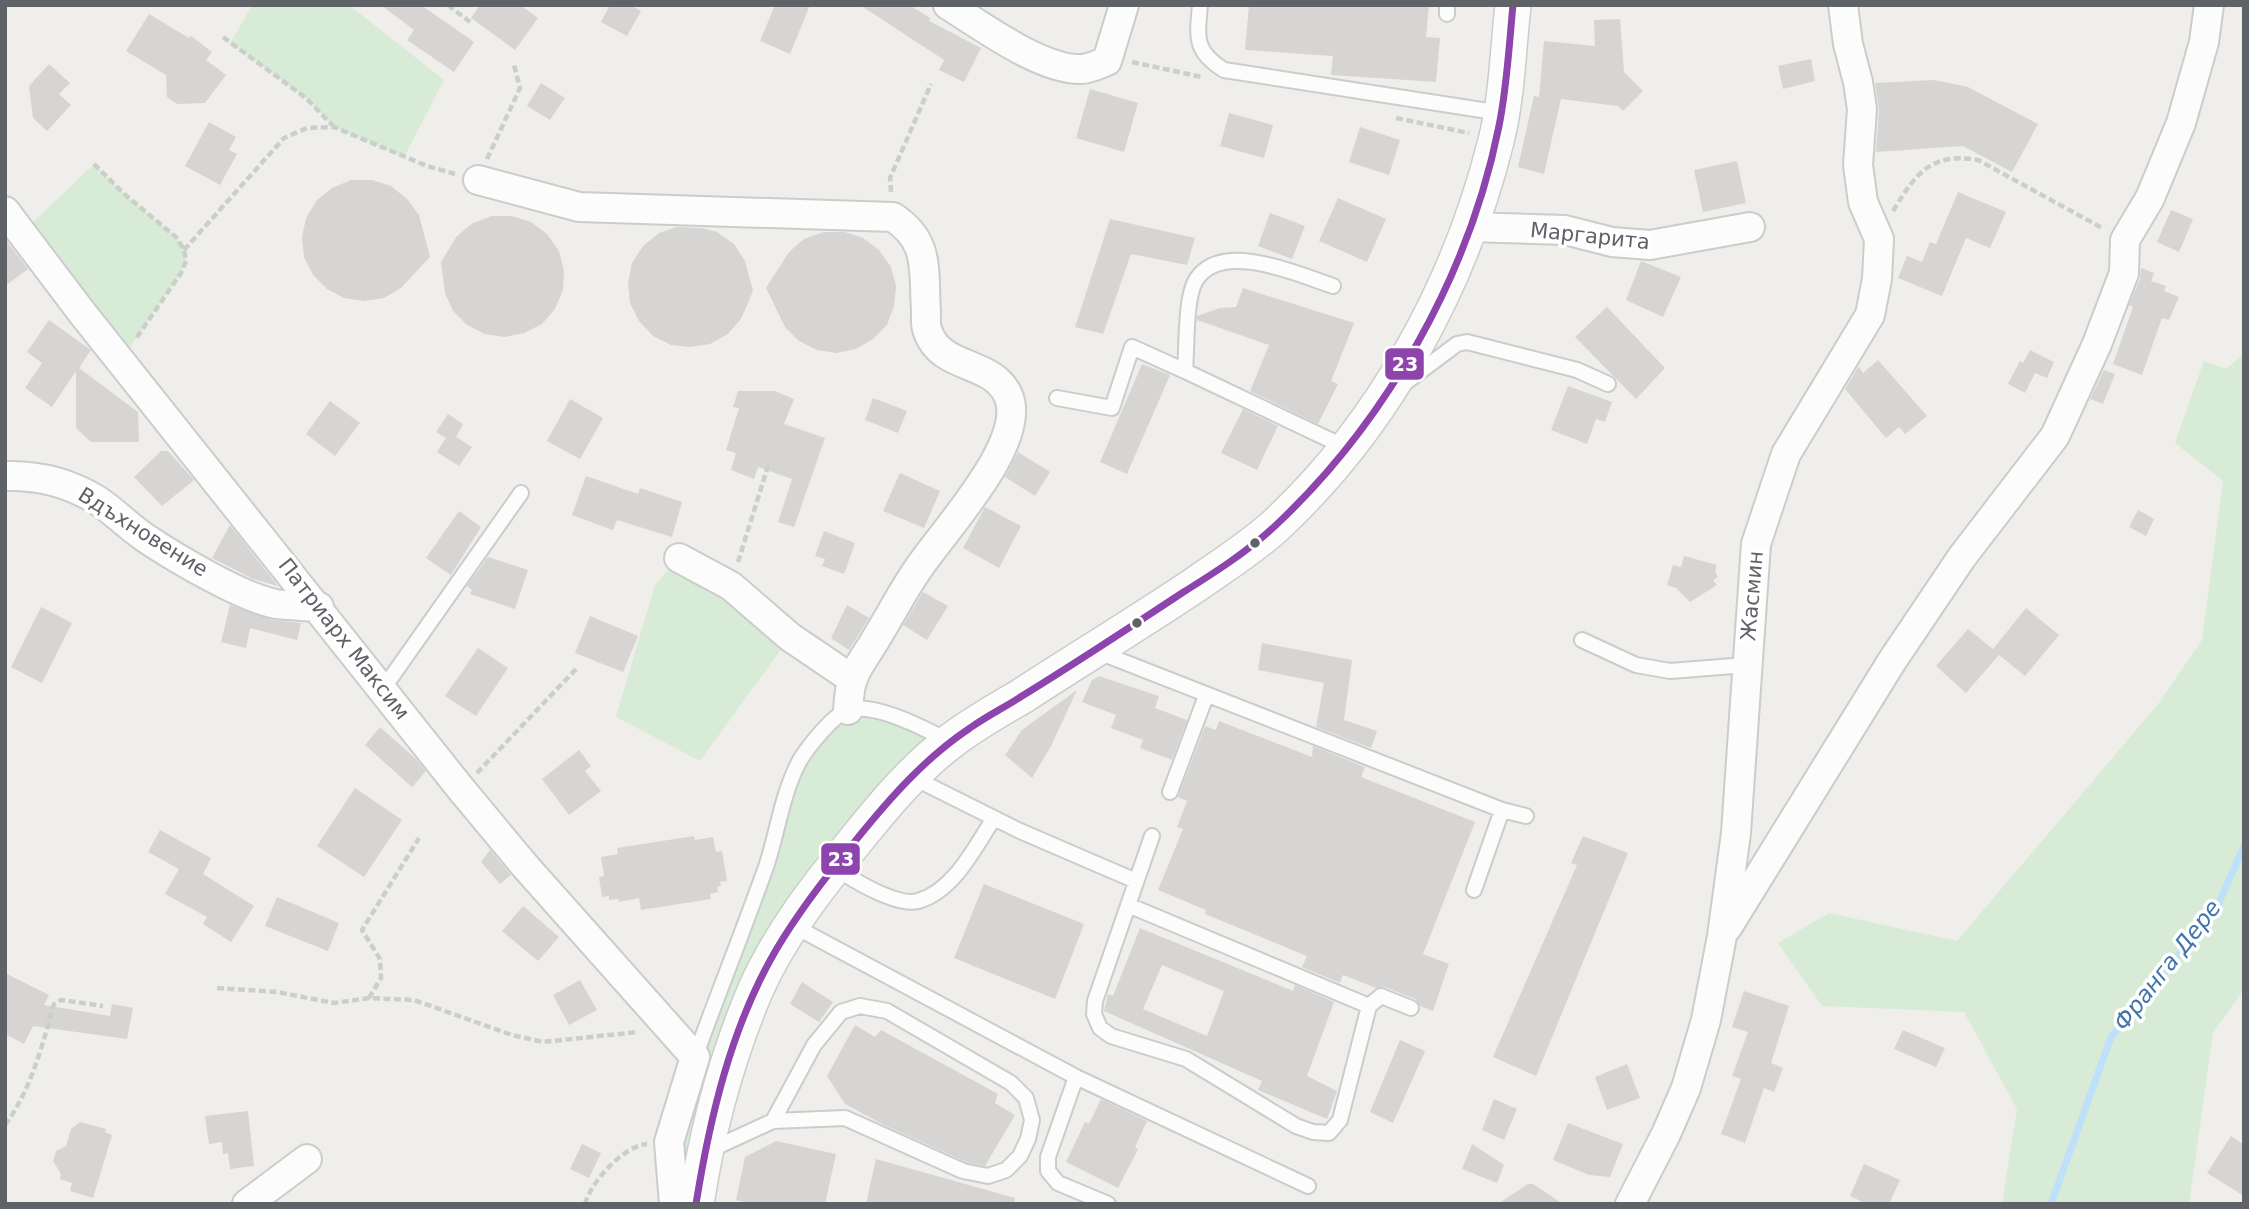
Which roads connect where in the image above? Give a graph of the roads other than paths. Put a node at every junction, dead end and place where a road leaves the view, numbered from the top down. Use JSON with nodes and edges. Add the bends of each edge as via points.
{"nodes":[{"id":1,"x":948,"y":5,"type":"edge"},
{"id":2,"x":1124,"y":5,"type":"edge"},
{"id":3,"x":1200,"y":5,"type":"edge"},
{"id":4,"x":1513,"y":5,"type":"edge"},
{"id":5,"x":1843,"y":5,"type":"edge"},
{"id":6,"x":2209,"y":5,"type":"edge"},
{"id":7,"x":1501,"y":113,"type":"junction"},
{"id":8,"x":478,"y":180,"type":"road end"},
{"id":9,"x":5,"y":211,"type":"edge"},
{"id":10,"x":1471,"y":227,"type":"junction"},
{"id":11,"x":1750,"y":227,"type":"dead end"},
{"id":12,"x":1333,"y":286,"type":"dead end"},
{"id":13,"x":1185,"y":371,"type":"junction"},
{"id":14,"x":1608,"y":384,"type":"dead end"},
{"id":15,"x":1057,"y":398,"type":"dead end"},
{"id":16,"x":1383,"y":400,"type":"junction"},
{"id":17,"x":1348,"y":448,"type":"junction"},
{"id":18,"x":5,"y":476,"type":"edge"},
{"id":19,"x":521,"y":493,"type":"dead end"},
{"id":20,"x":679,"y":558,"type":"dead end"},
{"id":21,"x":319,"y":607,"type":"junction"},
{"id":22,"x":1582,"y":640,"type":"dead end"},
{"id":23,"x":1093,"y":650,"type":"junction"},
{"id":24,"x":1746,"y":665,"type":"junction"},
{"id":25,"x":852,"y":679,"type":"junction"},
{"id":26,"x":383,"y":689,"type":"junction"},
{"id":27,"x":1206,"y":696,"type":"junction"},
{"id":28,"x":848,"y":710,"type":"junction"},
{"id":29,"x":950,"y":741,"type":"junction"},
{"id":30,"x":912,"y":777,"type":"junction"},
{"id":31,"x":1170,"y":792,"type":"dead end"},
{"id":32,"x":1502,"y":810,"type":"junction"},
{"id":33,"x":1526,"y":816,"type":"dead end"},
{"id":34,"x":994,"y":818,"type":"junction"},
{"id":35,"x":1152,"y":836,"type":"dead end"},
{"id":36,"x":834,"y":867,"type":"junction"},
{"id":37,"x":1136,"y":881,"type":"junction"},
{"id":38,"x":1474,"y":890,"type":"dead end"},
{"id":39,"x":1128,"y":905,"type":"junction"},
{"id":40,"x":792,"y":925,"type":"junction"},
{"id":41,"x":1722,"y":936,"type":"junction"},
{"id":42,"x":1369,"y":1006,"type":"junction"},
{"id":43,"x":1411,"y":1008,"type":"dead end"},
{"id":44,"x":695,"y":1057,"type":"junction"},
{"id":45,"x":1076,"y":1077,"type":"junction"},
{"id":46,"x":773,"y":1121,"type":"junction"},
{"id":47,"x":703,"y":1153,"type":"junction"},
{"id":48,"x":307,"y":1158,"type":"dead end"},
{"id":49,"x":1308,"y":1186,"type":"dead end"},
{"id":50,"x":247,"y":1204,"type":"edge"},
{"id":51,"x":674,"y":1204,"type":"edge"},
{"id":52,"x":696,"y":1204,"type":"edge"},
{"id":53,"x":1108,"y":1204,"type":"edge"},
{"id":54,"x":1630,"y":1204,"type":"edge"}],
"edges":[{"from":1,"to":2,"type":"street","via":[[1035,58],[1082,69],[1107,61]]},
{"from":3,"to":7,"type":"lane","via":[[1199,43],[1206,59],[1224,70]]},
{"from":4,"to":7,"type":"street"},
{"from":5,"to":24,"type":"street","name":"Жасмин","via":[[1862,109],[1858,166],[1863,202],[1879,239],[1877,279],[1870,315],[1786,454],[1756,544]]},
{"from":6,"to":41,"type":"street","via":[[2204,42],[2181,123],[2150,198],[2125,240],[2124,273],[2055,436],[1923,615]]},
{"from":7,"to":10,"type":"street"},
{"from":8,"to":25,"type":"street","via":[[579,207],[892,217],[907,227],[921,246],[927,331],[937,350],[988,373],[1008,394],[1010,428],[972,500],[918,567]]},
{"from":9,"to":21,"type":"street","name":"Патриарх Максим"},
{"from":10,"to":11,"type":"street","name":"Маргарита","via":[[1565,230],[1612,242],[1650,245]]},
{"from":10,"to":16,"type":"street","via":[[1432,312]]},
{"from":12,"to":13,"type":"lane","via":[[1251,260],[1226,262],[1204,271],[1190,296]]},
{"from":13,"to":15,"type":"lane","via":[[1132,347],[1112,408]]},
{"from":13,"to":17,"type":"lane"},
{"from":14,"to":16,"type":"lane","via":[[1577,370],[1467,342],[1457,344]]},
{"from":16,"to":17,"type":"street"},
{"from":17,"to":23,"type":"street","via":[[1261,537]]},
{"from":18,"to":21,"type":"street","name":"Вдъхновение","via":[[35,475],[69,486],[96,500],[147,539],[242,591],[274,603]]},
{"from":19,"to":26,"type":"lane"},
{"from":20,"to":25,"type":"street","via":[[731,586],[790,637]]},
{"from":21,"to":26,"type":"street","name":"Патриарх Максим"},
{"from":22,"to":24,"type":"lane","via":[[1636,665],[1670,671]]},
{"from":23,"to":27,"type":"lane"},
{"from":23,"to":29,"type":"street"},
{"from":24,"to":41,"type":"street","name":"Жасмин","via":[[1736,833]]},
{"from":25,"to":28,"type":"street"},
{"from":26,"to":44,"type":"street","name":"Патриарх Максим","via":[[525,866]]},
{"from":27,"to":31,"type":"lane"},
{"from":27,"to":32,"type":"lane"},
{"from":28,"to":29,"type":"lane","via":[[902,718]]},
{"from":28,"to":44,"type":"lane","via":[[831,722],[801,758],[787,788],[766,864]]},
{"from":29,"to":30,"type":"street"},
{"from":30,"to":34,"type":"lane"},
{"from":30,"to":36,"type":"street"},
{"from":32,"to":33,"type":"lane"},
{"from":32,"to":38,"type":"lane"},
{"from":34,"to":36,"type":"lane","via":[[960,868],[938,891],[916,902],[858,884]]},
{"from":34,"to":37,"type":"lane"},
{"from":35,"to":37,"type":"lane"},
{"from":36,"to":40,"type":"street"},
{"from":37,"to":39,"type":"lane"},
{"from":39,"to":42,"type":"lane"},
{"from":39,"to":42,"type":"lane","via":[[1095,1000],[1100,1028],[1186,1059],[1296,1126],[1329,1133],[1340,1121]]},
{"from":40,"to":45,"type":"lane"},
{"from":40,"to":47,"type":"street","via":[[756,989],[723,1078]]},
{"from":41,"to":54,"type":"street","name":"Жасмин","via":[[1706,1020],[1686,1088]]},
{"from":42,"to":43,"type":"lane","via":[[1381,996]]},
{"from":44,"to":51,"type":"street","via":[[668,1142]]},
{"from":45,"to":49,"type":"lane"},
{"from":45,"to":53,"type":"lane","via":[[1048,1157],[1048,1171],[1058,1183]]},
{"from":46,"to":46,"type":"lane","via":[[845,1118],[963,1171],[988,1176],[1006,1170],[1020,1156],[1032,1120],[1026,1098],[1011,1083],[887,1011],[860,1006],[841,1012],[814,1045]]},
{"from":46,"to":47,"type":"lane"},
{"from":47,"to":52,"type":"street"},
{"from":48,"to":50,"type":"street"}]}
